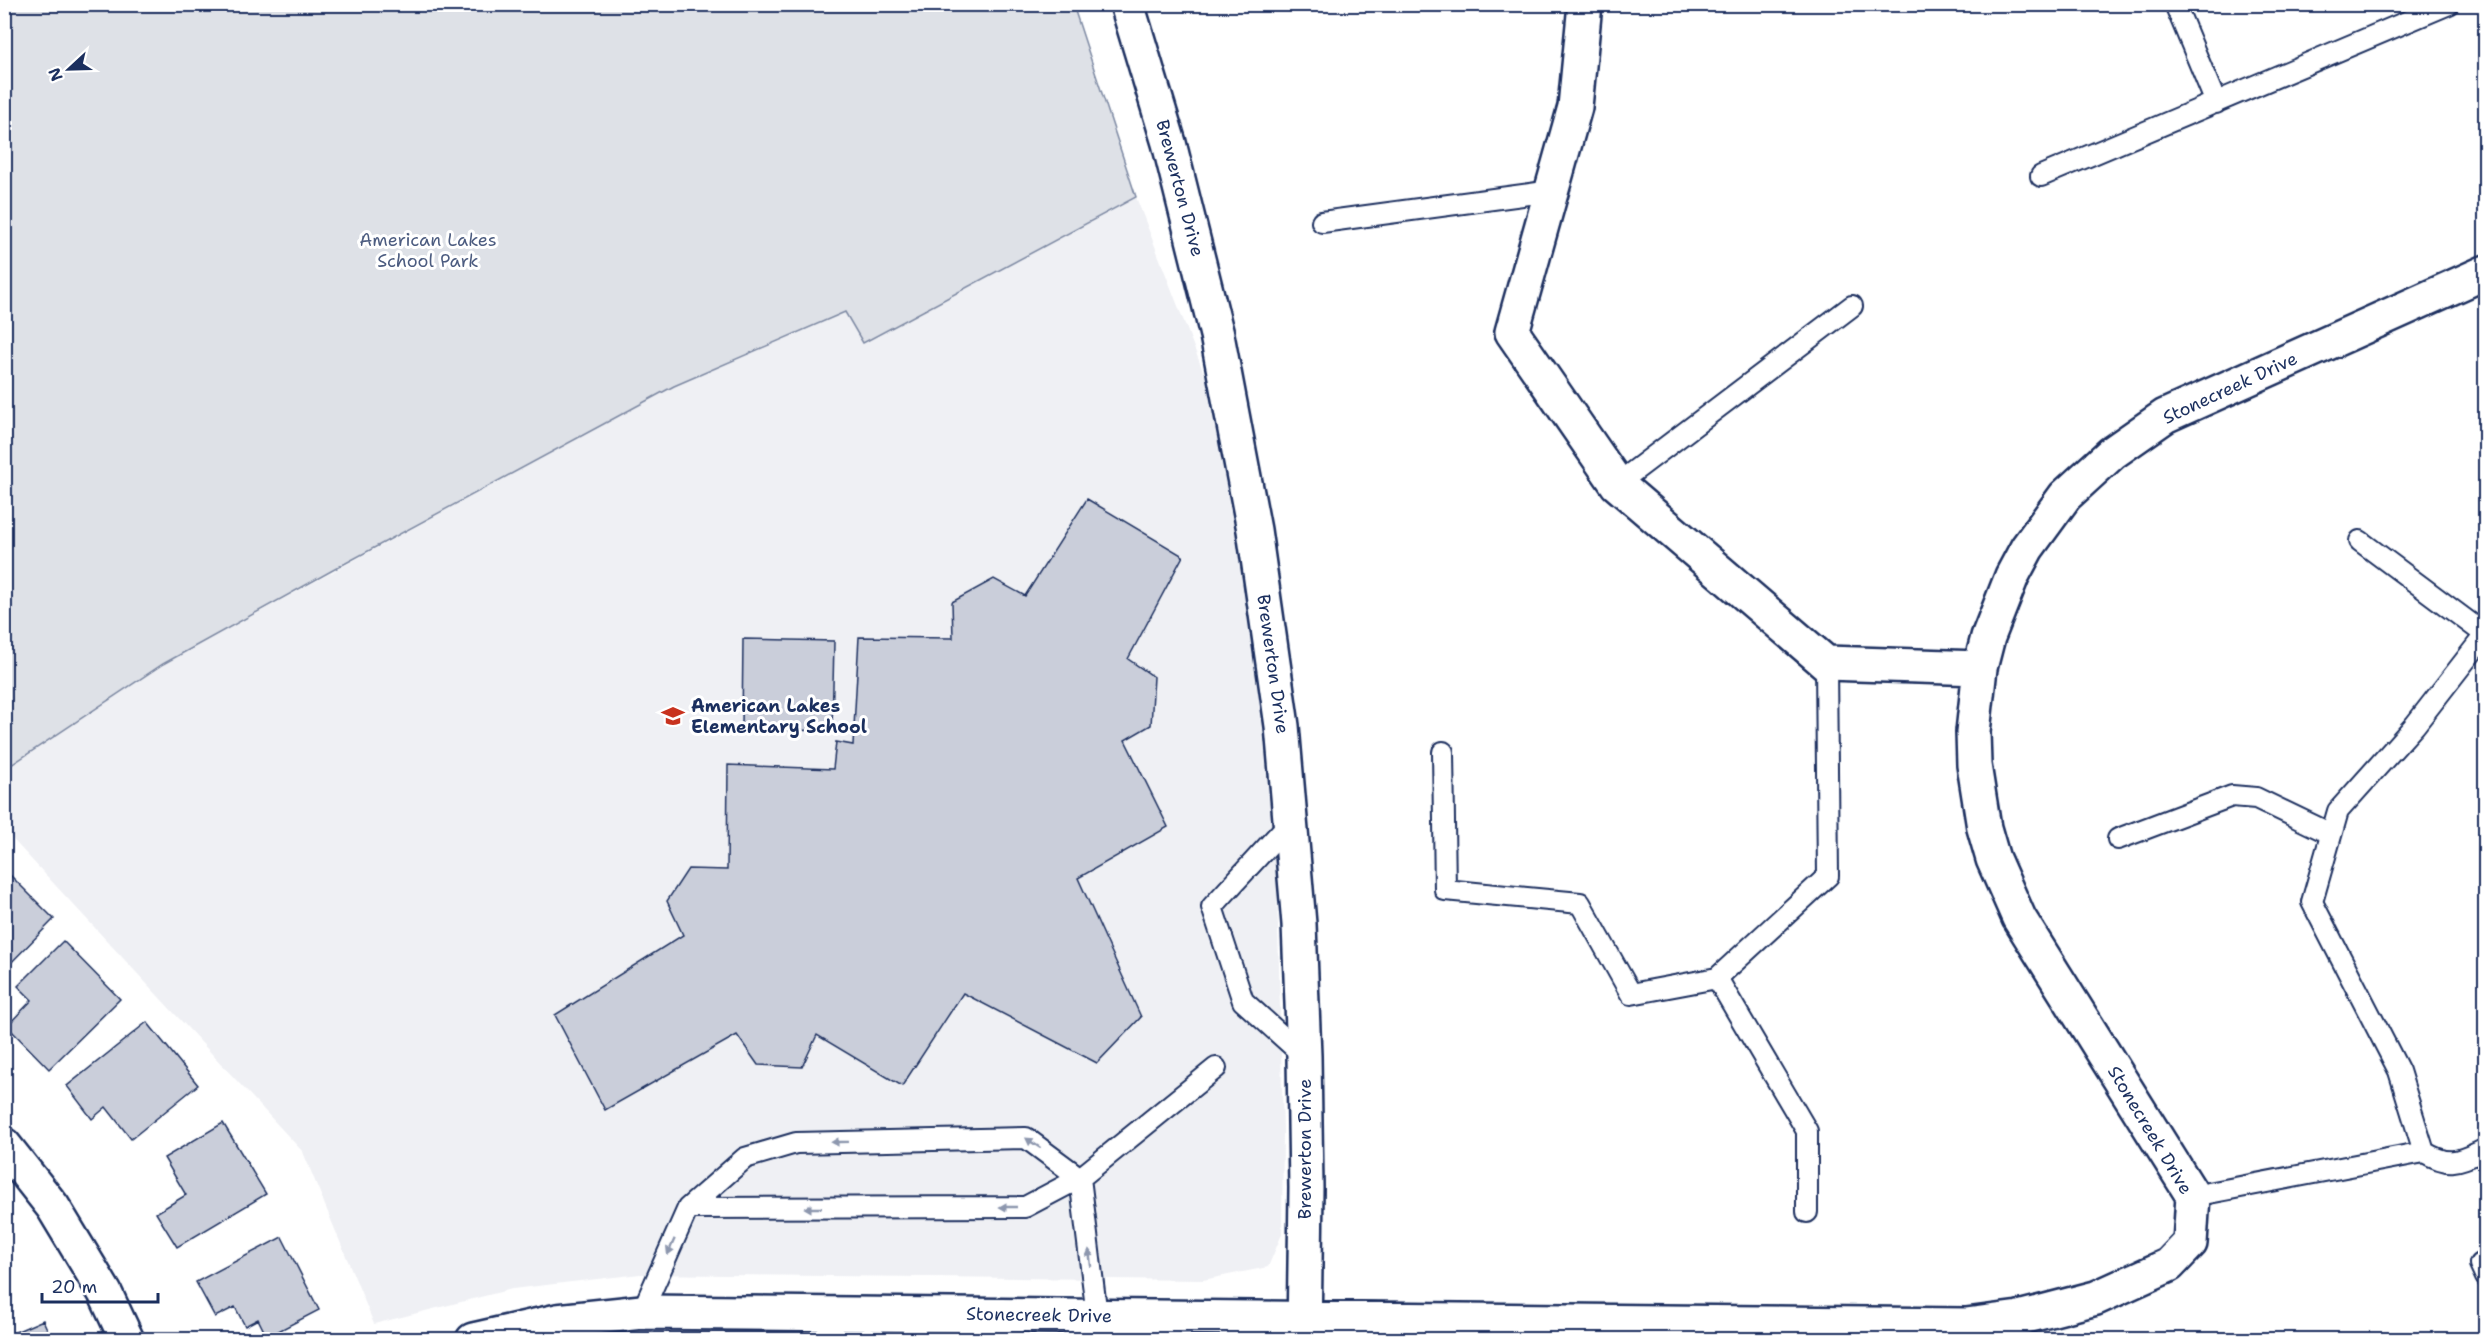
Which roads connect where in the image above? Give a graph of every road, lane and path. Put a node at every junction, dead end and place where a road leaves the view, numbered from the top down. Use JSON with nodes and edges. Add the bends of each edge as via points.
{"nodes":[{"id":1,"x":1127,"y":4,"type":"edge"},
{"id":2,"x":1586,"y":4,"type":"edge"},
{"id":3,"x":2175,"y":4,"type":"edge"},
{"id":4,"x":2449,"y":4,"type":"edge"},
{"id":5,"x":2216,"y":103,"type":"junction"},
{"id":6,"x":2041,"y":176,"type":"dead end"},
{"id":7,"x":1551,"y":191,"type":"junction"},
{"id":8,"x":1322,"y":222,"type":"dead end"},
{"id":9,"x":2486,"y":272,"type":"edge"},
{"id":10,"x":1852,"y":306,"type":"dead end"},
{"id":11,"x":1617,"y":484,"type":"junction"},
{"id":12,"x":2360,"y":541,"type":"dead end"},
{"id":13,"x":2485,"y":635,"type":"edge"},
{"id":14,"x":1826,"y":663,"type":"junction"},
{"id":15,"x":1980,"y":668,"type":"junction"},
{"id":16,"x":1443,"y":752,"type":"dead end"},
{"id":17,"x":1290,"y":822,"type":"junction"},
{"id":18,"x":2331,"y":834,"type":"junction"},
{"id":19,"x":2118,"y":839,"type":"dead end"},
{"id":20,"x":1717,"y":978,"type":"junction"},
{"id":21,"x":1304,"y":1056,"type":"junction"},
{"id":22,"x":1216,"y":1068,"type":"dead end"},
{"id":23,"x":4,"y":1144,"type":"edge"},
{"id":24,"x":2486,"y":1149,"type":"edge"},
{"id":25,"x":2424,"y":1152,"type":"junction"},
{"id":26,"x":1080,"y":1178,"type":"junction"},
{"id":27,"x":2193,"y":1196,"type":"junction"},
{"id":28,"x":688,"y":1208,"type":"junction"},
{"id":29,"x":1807,"y":1212,"type":"dead end"},
{"id":30,"x":642,"y":1312,"type":"junction"},
{"id":31,"x":1097,"y":1316,"type":"junction"},
{"id":32,"x":850,"y":1326,"type":"edge"},
{"id":33,"x":1304,"y":1329,"type":"edge"},
{"id":34,"x":1795,"y":1332,"type":"edge"},
{"id":35,"x":127,"y":1340,"type":"edge"},
{"id":36,"x":473,"y":1340,"type":"edge"}],
"edges":[{"from":1,"to":17,"type":"street","name":"Brewerton Drive","via":[[1169,143],[1217,335],[1254,530],[1282,726]]},
{"from":2,"to":7,"type":"street","via":[[1575,107]]},
{"from":3,"to":5,"type":"lane"},
{"from":4,"to":5,"type":"lane"},
{"from":5,"to":6,"type":"lane"},
{"from":7,"to":8,"type":"lane"},
{"from":7,"to":11,"type":"street","via":[[1512,332]]},
{"from":9,"to":15,"type":"street","name":"Stonecreek Drive","via":[[2165,416],[2112,453],[2065,496],[2027,548],[1988,637]]},
{"from":10,"to":11,"type":"lane"},
{"from":11,"to":14,"type":"street"},
{"from":12,"to":13,"type":"lane"},
{"from":13,"to":18,"type":"lane","via":[[2415,725],[2338,811]]},
{"from":14,"to":15,"type":"street"},
{"from":14,"to":20,"type":"lane","via":[[1828,876]]},
{"from":15,"to":27,"type":"street","name":"Stonecreek Drive","via":[[1973,732],[1974,765],[1993,859],[2019,918]]},
{"from":16,"to":20,"type":"lane","via":[[1445,890],[1580,903],[1631,994]]},
{"from":17,"to":21,"type":"street","name":"Brewerton Drive"},
{"from":17,"to":21,"type":"lane","via":[[1212,907],[1244,1001]]},
{"from":18,"to":19,"type":"lane","via":[[2245,795],[2232,796]]},
{"from":18,"to":25,"type":"lane","via":[[2312,902],[2399,1071]]},
{"from":20,"to":29,"type":"lane","via":[[1807,1131]]},
{"from":21,"to":33,"type":"street","name":"Brewerton Drive"},
{"from":22,"to":26,"type":"lane"},
{"from":23,"to":35,"type":"street","via":[[53,1207],[105,1293]]},
{"from":24,"to":25,"type":"lane","via":[[2455,1163],[2440,1162]]},
{"from":25,"to":27,"type":"lane"},
{"from":26,"to":28,"type":"lane","one_way":true,"via":[[1025,1207]]},
{"from":26,"to":28,"type":"lane","one_way":true,"via":[[1026,1138],[796,1143],[745,1158]]},
{"from":31,"to":26,"type":"lane","one_way":true},
{"from":27,"to":34,"type":"street","name":"Stonecreek Drive","via":[[2190,1243],[2169,1265],[2096,1298],[2019,1318],[1966,1325]]},
{"from":28,"to":30,"type":"lane","one_way":true},
{"from":30,"to":32,"type":"street","name":"Stonecreek Drive"},
{"from":30,"to":36,"type":"street","name":"Stonecreek Drive","via":[[557,1321]]},
{"from":31,"to":32,"type":"street","name":"Stonecreek Drive"},
{"from":31,"to":33,"type":"street","name":"Stonecreek Drive"},
{"from":33,"to":34,"type":"street","name":"Stonecreek Drive"}]}
